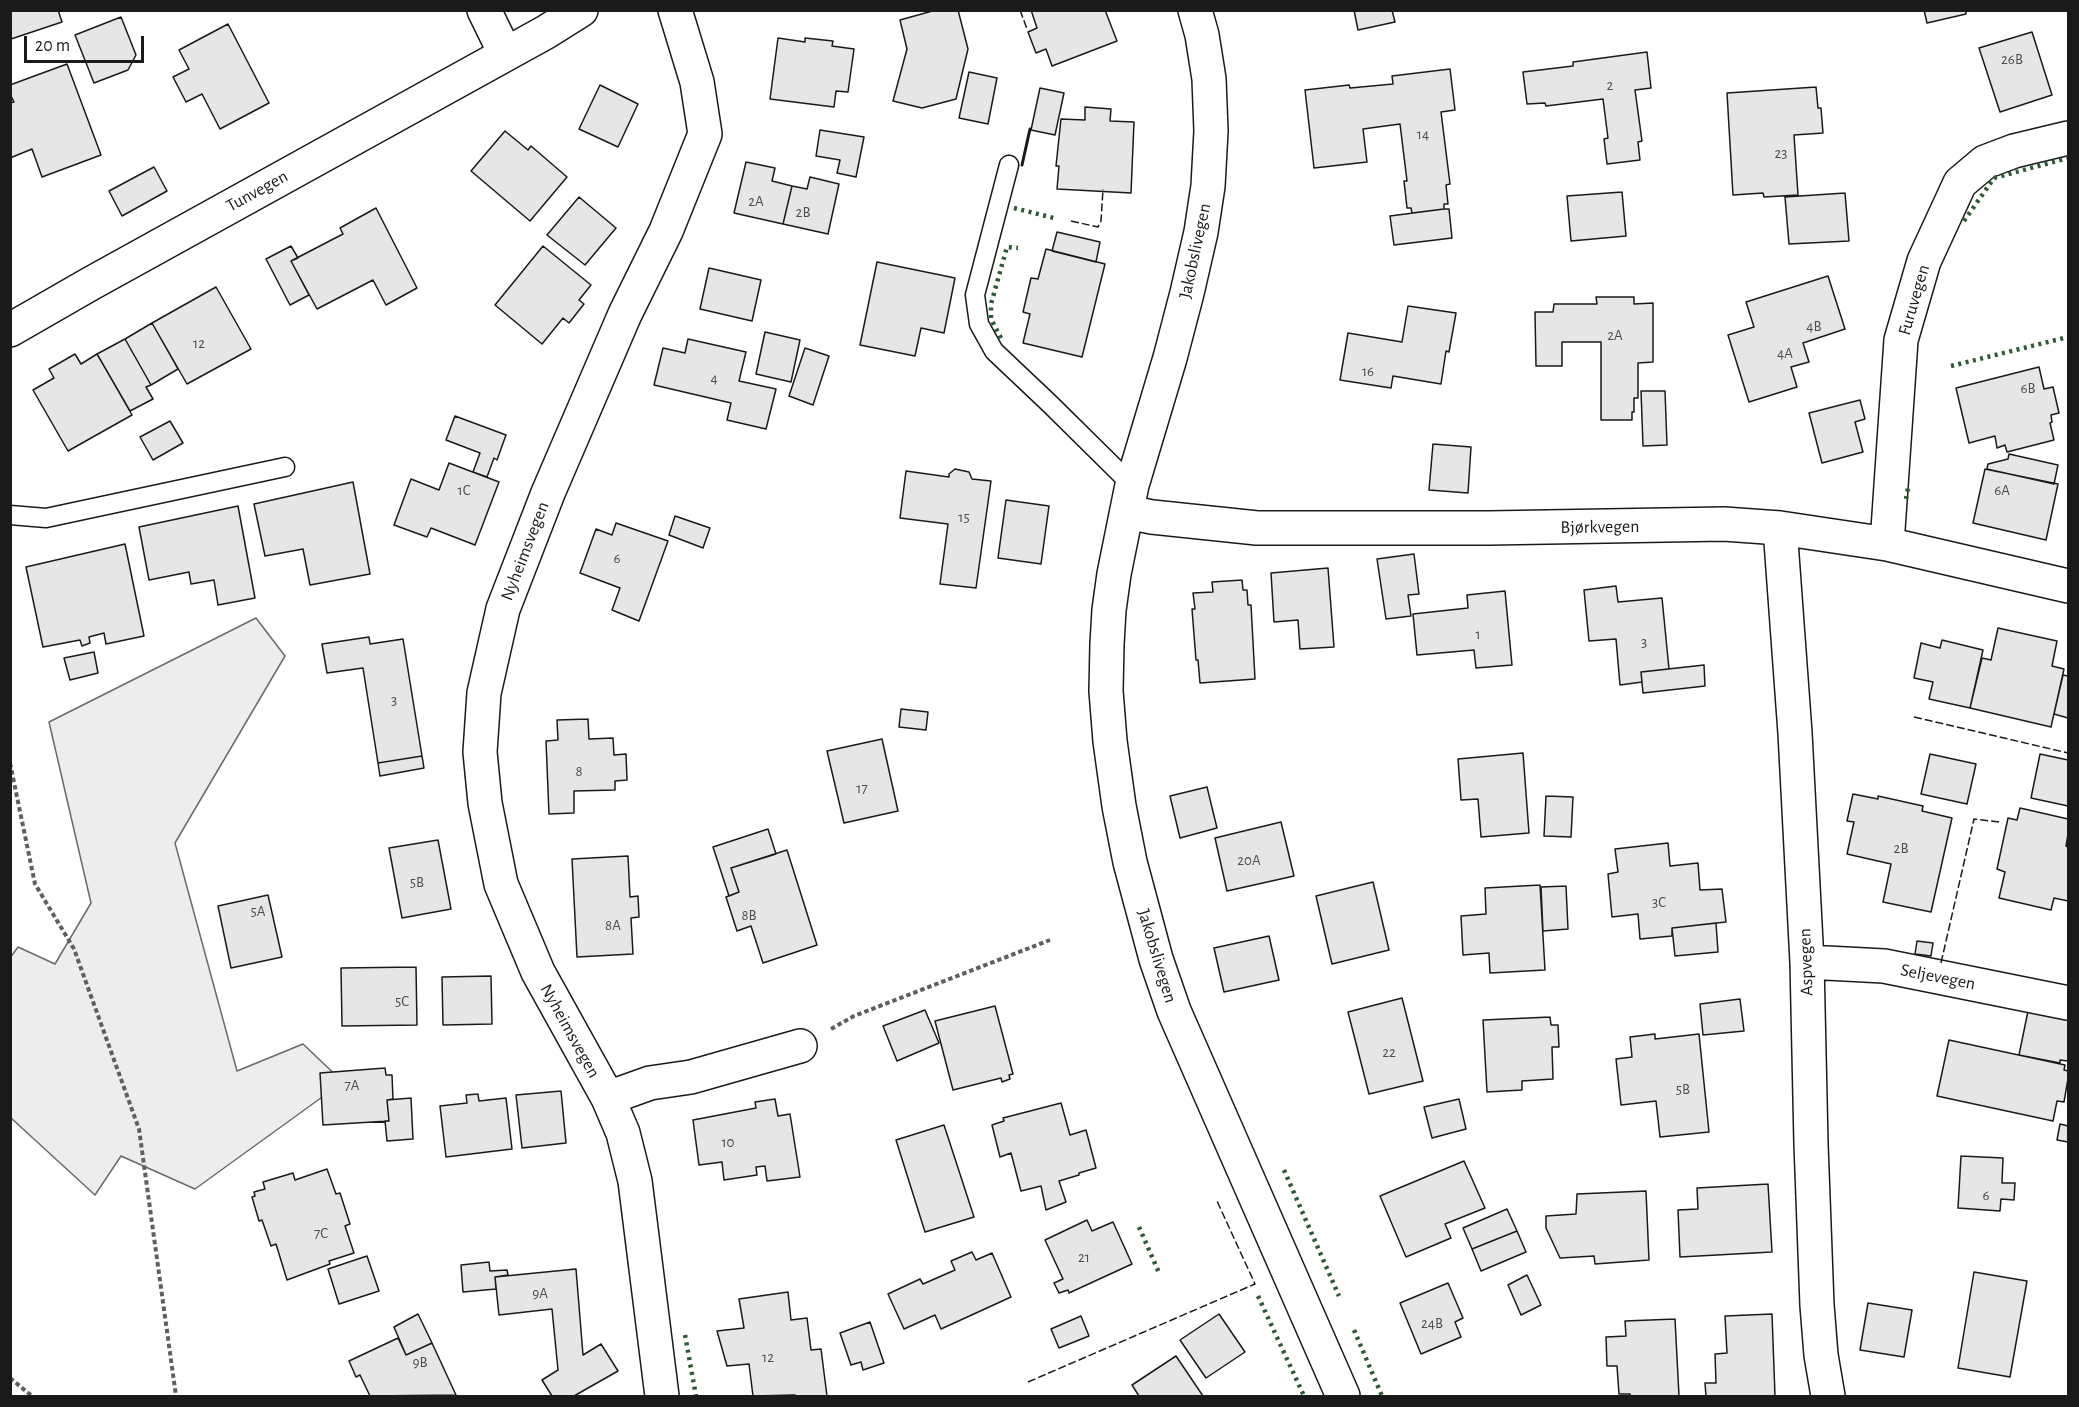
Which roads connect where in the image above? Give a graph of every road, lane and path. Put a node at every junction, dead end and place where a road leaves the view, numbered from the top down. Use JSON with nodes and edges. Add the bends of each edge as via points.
{"nodes":[{"id":1,"x":484,"y":10,"type":"edge"},
{"id":2,"x":581,"y":10,"type":"edge"},
{"id":3,"x":675,"y":10,"type":"edge"},
{"id":4,"x":1195,"y":10,"type":"edge"},
{"id":5,"x":505,"y":53,"type":"junction"},
{"id":6,"x":2068,"y":138,"type":"edge"},
{"id":7,"x":1009,"y":165,"type":"dead end"},
{"id":8,"x":10,"y":330,"type":"edge"},
{"id":9,"x":285,"y":467,"type":"dead end"},
{"id":10,"x":1129,"y":499,"type":"junction"},
{"id":11,"x":10,"y":515,"type":"edge"},
{"id":12,"x":1779,"y":528,"type":"junction"},
{"id":13,"x":1887,"y":544,"type":"junction"},
{"id":14,"x":2068,"y":586,"type":"edge"},
{"id":15,"x":10,"y":763,"type":"edge"},
{"id":16,"x":1050,"y":940,"type":"dead end"},
{"id":17,"x":1807,"y":962,"type":"junction"},
{"id":18,"x":2068,"y":1003,"type":"edge"},
{"id":19,"x":800,"y":1046,"type":"joint"},
{"id":20,"x":608,"y":1098,"type":"junction"},
{"id":21,"x":10,"y":1378,"type":"edge"},
{"id":22,"x":32,"y":1396,"type":"edge"},
{"id":23,"x":176,"y":1396,"type":"edge"},
{"id":24,"x":662,"y":1396,"type":"edge"},
{"id":25,"x":1343,"y":1396,"type":"edge"},
{"id":26,"x":1828,"y":1396,"type":"edge"}],
"edges":[{"from":1,"to":5,"type":"street"},
{"from":2,"to":5,"type":"street","name":"Tunvegen"},
{"from":3,"to":20,"type":"street","name":"Nyheimsvegen","via":[[697,82],[705,134],[666,231],[559,466],[503,609],[484,693],[480,752],[485,803],[501,884],[538,972]]},
{"from":4,"to":10,"type":"street","name":"Jakobslivegen","via":[[1209,79],[1208,186],[1184,303]]},
{"from":5,"to":8,"type":"street","name":"Tunvegen"},
{"from":6,"to":13,"type":"street","name":"Furuvegen","via":[[1985,162],[1960,183],[1924,261],[1901,340]]},
{"from":7,"to":10,"type":"lane","via":[[975,295],[979,324],[994,351],[1050,404]]},
{"from":9,"to":11,"type":"lane","via":[[46,518]]},
{"from":10,"to":12,"type":"street","name":"Bjørkvegen","via":[[1257,528],[1724,524]]},
{"from":10,"to":25,"type":"street","name":"Jakobslivegen","via":[[1108,610],[1106,691],[1119,806],[1141,906],[1174,1011]]},
{"from":12,"to":13,"type":"street","name":"Bjørkvegen"},
{"from":12,"to":17,"type":"street","name":"Aspvegen"},
{"from":13,"to":14,"type":"street","name":"Bjørkvegen"},
{"from":15,"to":23,"type":"path","via":[[35,884],[74,949],[139,1129]]},
{"from":16,"to":19,"type":"path","via":[[854,1016]]},
{"from":17,"to":18,"type":"street","name":"Seljevegen","via":[[1884,966]]},
{"from":17,"to":26,"type":"street","name":"Aspvegen","via":[[1817,1305]]},
{"from":19,"to":20,"type":"street","name":"Nyheimsvegen","via":[[691,1077],[650,1083]]},
{"from":20,"to":24,"type":"street","name":"Nyheimsvegen","via":[[623,1133],[635,1181]]},
{"from":21,"to":22,"type":"path"}]}
